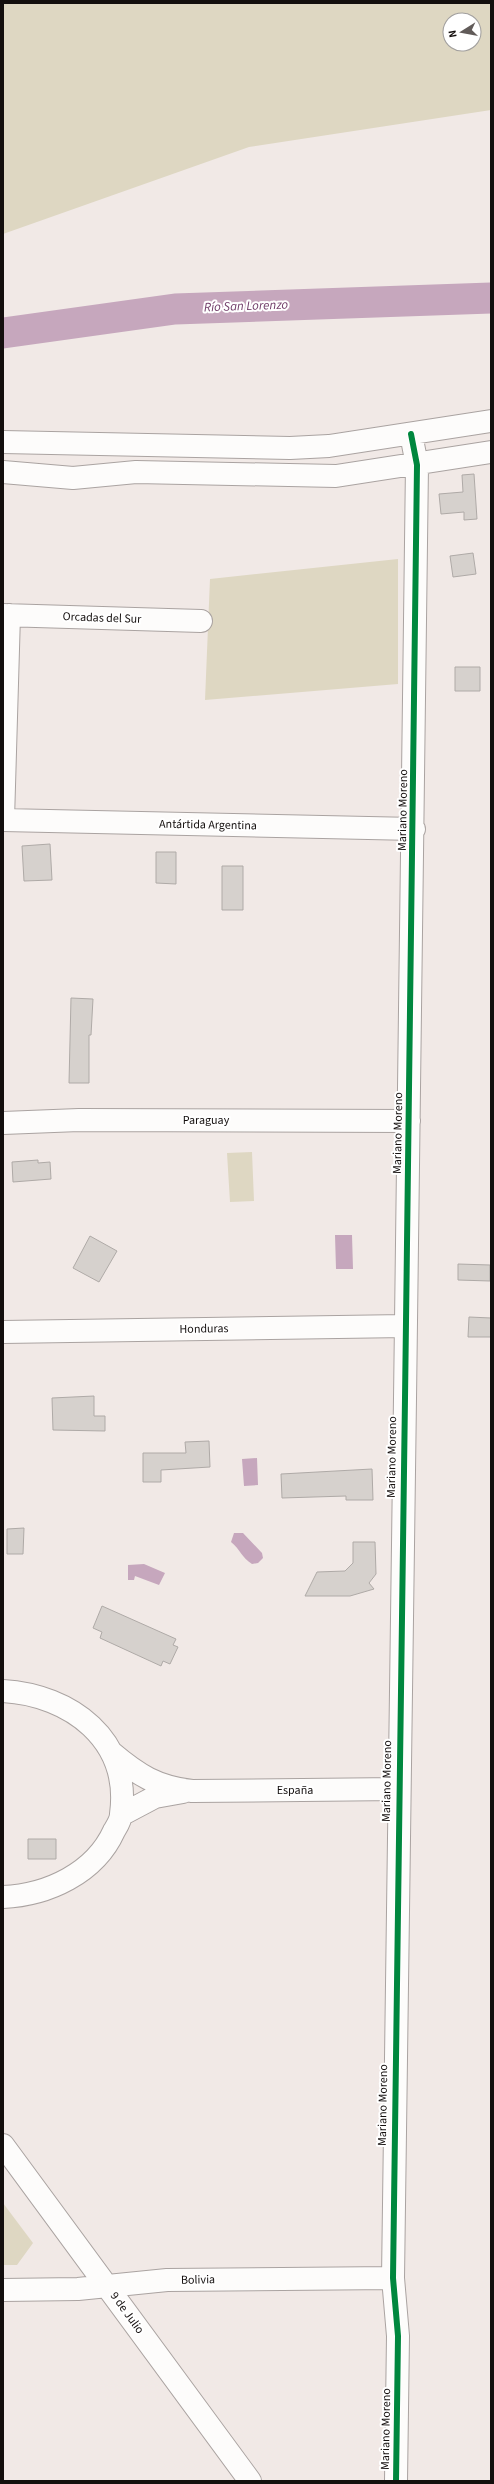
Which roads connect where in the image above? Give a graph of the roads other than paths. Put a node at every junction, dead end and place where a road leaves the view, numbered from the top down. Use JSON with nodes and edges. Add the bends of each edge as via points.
{"nodes":[{"id":1,"x":491,"y":421,"type":"edge"},
{"id":2,"x":411,"y":434,"type":"junction"},
{"id":3,"x":3,"y":442,"type":"edge"},
{"id":4,"x":491,"y":452,"type":"edge"},
{"id":5,"x":417,"y":465,"type":"junction"},
{"id":6,"x":3,"y":472,"type":"edge"},
{"id":7,"x":6,"y":615,"type":"edge"},
{"id":8,"x":202,"y":621,"type":"dead end"},
{"id":9,"x":3,"y":820,"type":"edge"},
{"id":10,"x":414,"y":829,"type":"junction"},
{"id":11,"x":409,"y":1120,"type":"junction"},
{"id":12,"x":3,"y":1123,"type":"edge"},
{"id":13,"x":405,"y":1326,"type":"junction"},
{"id":14,"x":3,"y":1332,"type":"edge"},
{"id":15,"x":3,"y":1691,"type":"edge"},
{"id":16,"x":112,"y":1753,"type":"junction"},
{"id":17,"x":398,"y":1789,"type":"junction"},
{"id":18,"x":192,"y":1791,"type":"junction"},
{"id":19,"x":121,"y":1815,"type":"junction"},
{"id":20,"x":3,"y":1896,"type":"edge"},
{"id":21,"x":3,"y":2146,"type":"edge"},
{"id":22,"x":393,"y":2278,"type":"junction"},
{"id":23,"x":108,"y":2286,"type":"junction"},
{"id":24,"x":3,"y":2290,"type":"edge"},
{"id":25,"x":250,"y":2481,"type":"edge"},
{"id":26,"x":396,"y":2481,"type":"edge"}],
"edges":[{"from":1,"to":2,"type":"street"},
{"from":2,"to":3,"type":"street","via":[[329,446],[290,448]]},
{"from":2,"to":5,"type":"street","name":"Mariano Moreno"},
{"from":4,"to":5,"type":"street"},
{"from":5,"to":6,"type":"street","via":[[336,476],[136,472],[73,478]]},
{"from":5,"to":10,"type":"street","name":"Mariano Moreno"},
{"from":7,"to":8,"type":"street","name":"Orcadas del Sur"},
{"from":7,"to":9,"type":"street"},
{"from":9,"to":10,"type":"street","name":"Antártida Argentina"},
{"from":10,"to":11,"type":"street","name":"Mariano Moreno"},
{"from":11,"to":12,"type":"street","name":"Paraguay","via":[[79,1120]]},
{"from":11,"to":13,"type":"street","name":"Mariano Moreno"},
{"from":13,"to":14,"type":"street","name":"Honduras"},
{"from":13,"to":17,"type":"street","name":"Mariano Moreno"},
{"from":15,"to":16,"type":"street","name":"España","via":[[32,1695],[75,1712],[90,1723]]},
{"from":16,"to":18,"type":"street","name":"España","via":[[132,1770],[154,1782],[170,1788]]},
{"from":16,"to":19,"type":"street","name":"España","via":[[118,1767],[121,1787]]},
{"from":17,"to":18,"type":"street","name":"España"},
{"from":17,"to":22,"type":"street","name":"Mariano Moreno"},
{"from":18,"to":19,"type":"street","name":"España","via":[[155,1797]]},
{"from":19,"to":20,"type":"street","via":[[104,1849],[90,1866],[54,1886]]},
{"from":21,"to":23,"type":"street","name":"9 de Julio"},
{"from":22,"to":23,"type":"street","name":"Bolivia","via":[[167,2280]]},
{"from":22,"to":26,"type":"street","name":"Mariano Moreno","via":[[398,2336]]},
{"from":23,"to":24,"type":"street","name":"Bolivia"},
{"from":23,"to":25,"type":"street","name":"9 de Julio"}]}
